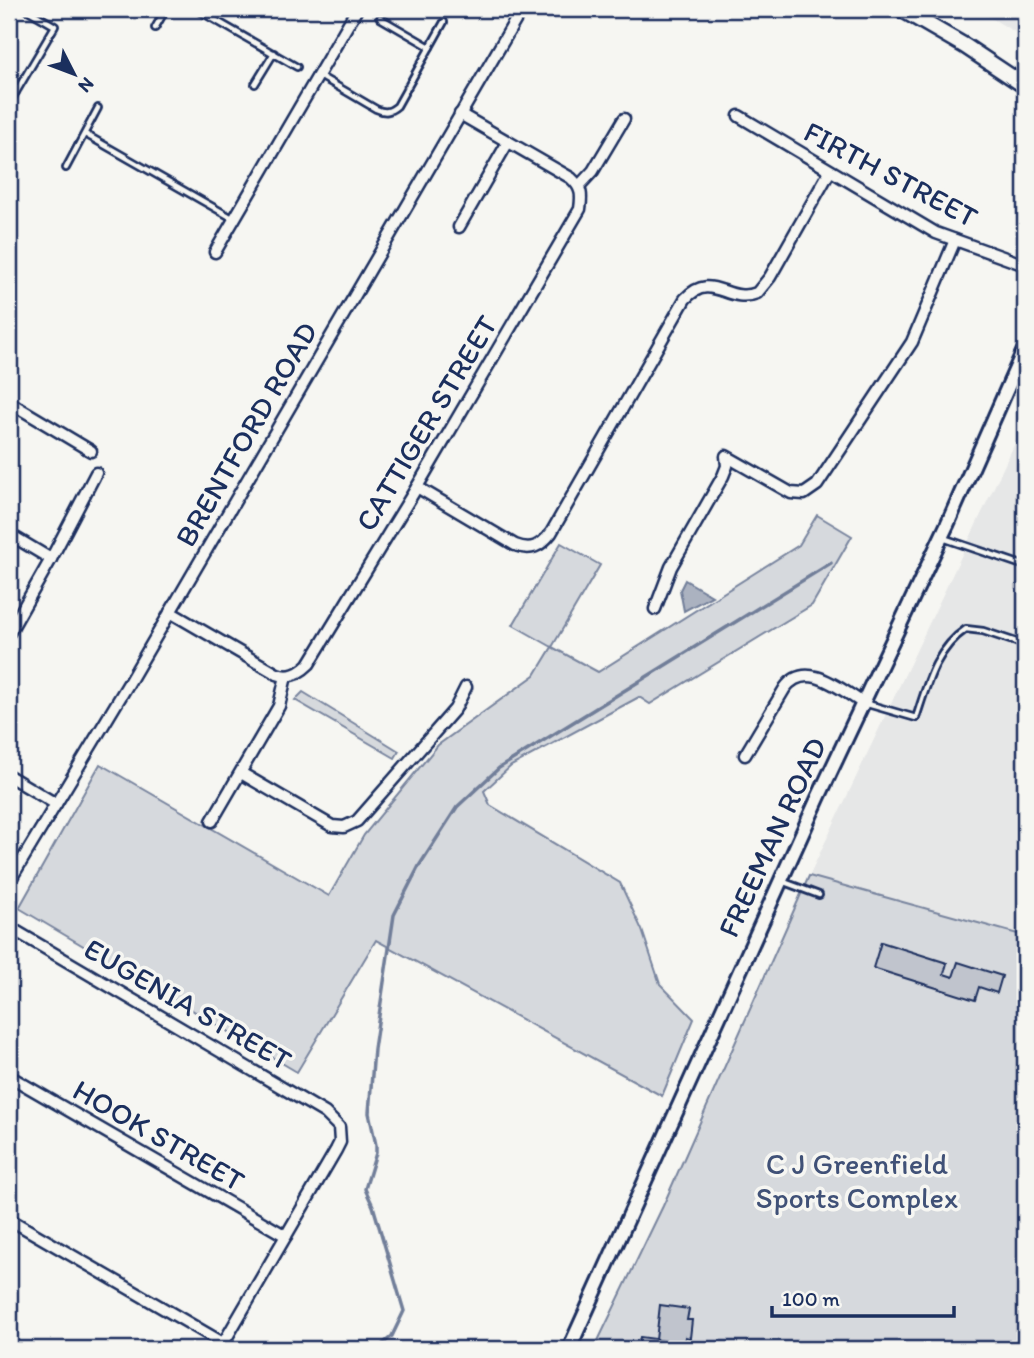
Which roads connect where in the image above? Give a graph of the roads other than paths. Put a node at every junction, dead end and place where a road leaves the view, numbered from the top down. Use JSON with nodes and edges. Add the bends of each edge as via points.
{"nodes":[{"id":1,"x":26,"y":9,"type":"edge"},
{"id":2,"x":166,"y":9,"type":"edge"},
{"id":3,"x":196,"y":9,"type":"edge"},
{"id":4,"x":357,"y":9,"type":"edge"},
{"id":5,"x":522,"y":9,"type":"edge"},
{"id":6,"x":901,"y":9,"type":"edge"},
{"id":7,"x":380,"y":18,"type":"dead end"},
{"id":8,"x":444,"y":22,"type":"dead end"},
{"id":9,"x":155,"y":27,"type":"dead end"},
{"id":10,"x":430,"y":47,"type":"junction"},
{"id":11,"x":274,"y":53,"type":"junction"},
{"id":12,"x":298,"y":67,"type":"dead end"},
{"id":13,"x":318,"y":75,"type":"junction"},
{"id":14,"x":255,"y":84,"type":"dead end"},
{"id":15,"x":1025,"y":86,"type":"edge"},
{"id":16,"x":9,"y":88,"type":"edge"},
{"id":17,"x":16,"y":92,"type":"junction"},
{"id":18,"x":9,"y":104,"type":"edge"},
{"id":19,"x":99,"y":108,"type":"dead end"},
{"id":20,"x":460,"y":114,"type":"junction"},
{"id":21,"x":739,"y":116,"type":"dead end"},
{"id":22,"x":624,"y":119,"type":"dead end"},
{"id":23,"x":85,"y":134,"type":"junction"},
{"id":24,"x":508,"y":142,"type":"junction"},
{"id":25,"x":66,"y":168,"type":"dead end"},
{"id":26,"x":830,"y":171,"type":"junction"},
{"id":27,"x":579,"y":186,"type":"junction"},
{"id":28,"x":235,"y":219,"type":"junction"},
{"id":29,"x":459,"y":227,"type":"dead end"},
{"id":30,"x":955,"y":240,"type":"junction"},
{"id":31,"x":215,"y":252,"type":"dead end"},
{"id":32,"x":1025,"y":264,"type":"edge"},
{"id":33,"x":1025,"y":348,"type":"edge"},
{"id":34,"x":9,"y":402,"type":"edge"},
{"id":35,"x":91,"y":451,"type":"dead end"},
{"id":36,"x":96,"y":473,"type":"dead end"},
{"id":37,"x":417,"y":487,"type":"junction"},
{"id":38,"x":9,"y":534,"type":"edge"},
{"id":39,"x":941,"y":537,"type":"junction"},
{"id":40,"x":51,"y":559,"type":"junction"},
{"id":41,"x":1025,"y":566,"type":"edge"},
{"id":42,"x":654,"y":609,"type":"dead end"},
{"id":43,"x":170,"y":612,"type":"junction"},
{"id":44,"x":9,"y":633,"type":"edge"},
{"id":45,"x":1025,"y":645,"type":"edge"},
{"id":46,"x":286,"y":676,"type":"junction"},
{"id":47,"x":466,"y":687,"type":"dead end"},
{"id":48,"x":863,"y":703,"type":"junction"},
{"id":49,"x":745,"y":755,"type":"dead end"},
{"id":50,"x":241,"y":772,"type":"junction"},
{"id":51,"x":9,"y":776,"type":"edge"},
{"id":52,"x":56,"y":804,"type":"junction"},
{"id":53,"x":212,"y":821,"type":"dead end"},
{"id":54,"x":781,"y":881,"type":"junction"},
{"id":55,"x":9,"y":882,"type":"edge"},
{"id":56,"x":819,"y":895,"type":"dead end"},
{"id":57,"x":9,"y":927,"type":"edge"},
{"id":58,"x":9,"y":1076,"type":"edge"},
{"id":59,"x":9,"y":1219,"type":"edge"},
{"id":60,"x":285,"y":1236,"type":"junction"},
{"id":61,"x":221,"y":1346,"type":"edge"},
{"id":62,"x":569,"y":1349,"type":"edge"}],
"edges":[{"from":1,"to":17,"type":"lane","via":[[55,26]]},
{"from":2,"to":9,"type":"lane"},
{"from":3,"to":11,"type":"lane"},
{"from":4,"to":13,"type":"street"},
{"from":5,"to":20,"type":"street","name":"BRENTFORD ROAD"},
{"from":6,"to":15,"type":"main road"},
{"from":7,"to":10,"type":"lane"},
{"from":8,"to":10,"type":"lane"},
{"from":10,"to":13,"type":"lane","via":[[392,110],[376,110]]},
{"from":11,"to":12,"type":"lane"},
{"from":11,"to":14,"type":"lane"},
{"from":13,"to":28,"type":"street"},
{"from":16,"to":17,"type":"lane"},
{"from":17,"to":18,"type":"lane"},
{"from":19,"to":23,"type":"lane"},
{"from":20,"to":24,"type":"street"},
{"from":20,"to":43,"type":"street","name":"BRENTFORD ROAD"},
{"from":21,"to":26,"type":"street","name":"FIRTH STREET"},
{"from":22,"to":27,"type":"street"},
{"from":23,"to":25,"type":"lane"},
{"from":23,"to":28,"type":"lane"},
{"from":24,"to":27,"type":"street"},
{"from":24,"to":29,"type":"street"},
{"from":26,"to":30,"type":"street","name":"FIRTH STREET"},
{"from":26,"to":37,"type":"street","via":[[757,293],[738,296],[709,286],[692,291],[685,299],[557,523],[539,546],[515,545]]},
{"from":27,"to":37,"type":"street","name":"CATTIGER STREET","via":[[580,209]]},
{"from":28,"to":31,"type":"street"},
{"from":30,"to":32,"type":"street","name":"FIRTH STREET"},
{"from":30,"to":42,"type":"street","via":[[912,342],[817,485],[804,494],[792,493],[726,456],[723,476],[671,567]]},
{"from":33,"to":39,"type":"street","name":"FREEMAN ROAD"},
{"from":34,"to":35,"type":"street"},
{"from":36,"to":40,"type":"street"},
{"from":37,"to":46,"type":"street","name":"CATTIGER STREET","via":[[309,664]]},
{"from":38,"to":40,"type":"street"},
{"from":39,"to":41,"type":"lane"},
{"from":39,"to":48,"type":"street","name":"FREEMAN ROAD"},
{"from":40,"to":44,"type":"street"},
{"from":43,"to":46,"type":"street"},
{"from":43,"to":52,"type":"street","name":"BRENTFORD ROAD"},
{"from":45,"to":48,"type":"lane","via":[[966,629],[954,637],[935,664],[916,718]]},
{"from":46,"to":50,"type":"street","via":[[279,706]]},
{"from":47,"to":50,"type":"street","via":[[455,709],[351,825],[332,826]]},
{"from":48,"to":49,"type":"street","via":[[812,675],[800,674],[785,688]]},
{"from":48,"to":54,"type":"street","name":"FREEMAN ROAD"},
{"from":50,"to":53,"type":"street"},
{"from":51,"to":52,"type":"street"},
{"from":52,"to":55,"type":"street","name":"BRENTFORD ROAD"},
{"from":54,"to":56,"type":"lane"},
{"from":54,"to":62,"type":"street","name":"FREEMAN ROAD"},
{"from":57,"to":60,"type":"street","name":"EUGENIA STREET","via":[[325,1113],[339,1127],[340,1142]]},
{"from":58,"to":60,"type":"street","name":"HOOK STREET"},
{"from":59,"to":61,"type":"street"},
{"from":60,"to":61,"type":"street"}]}
